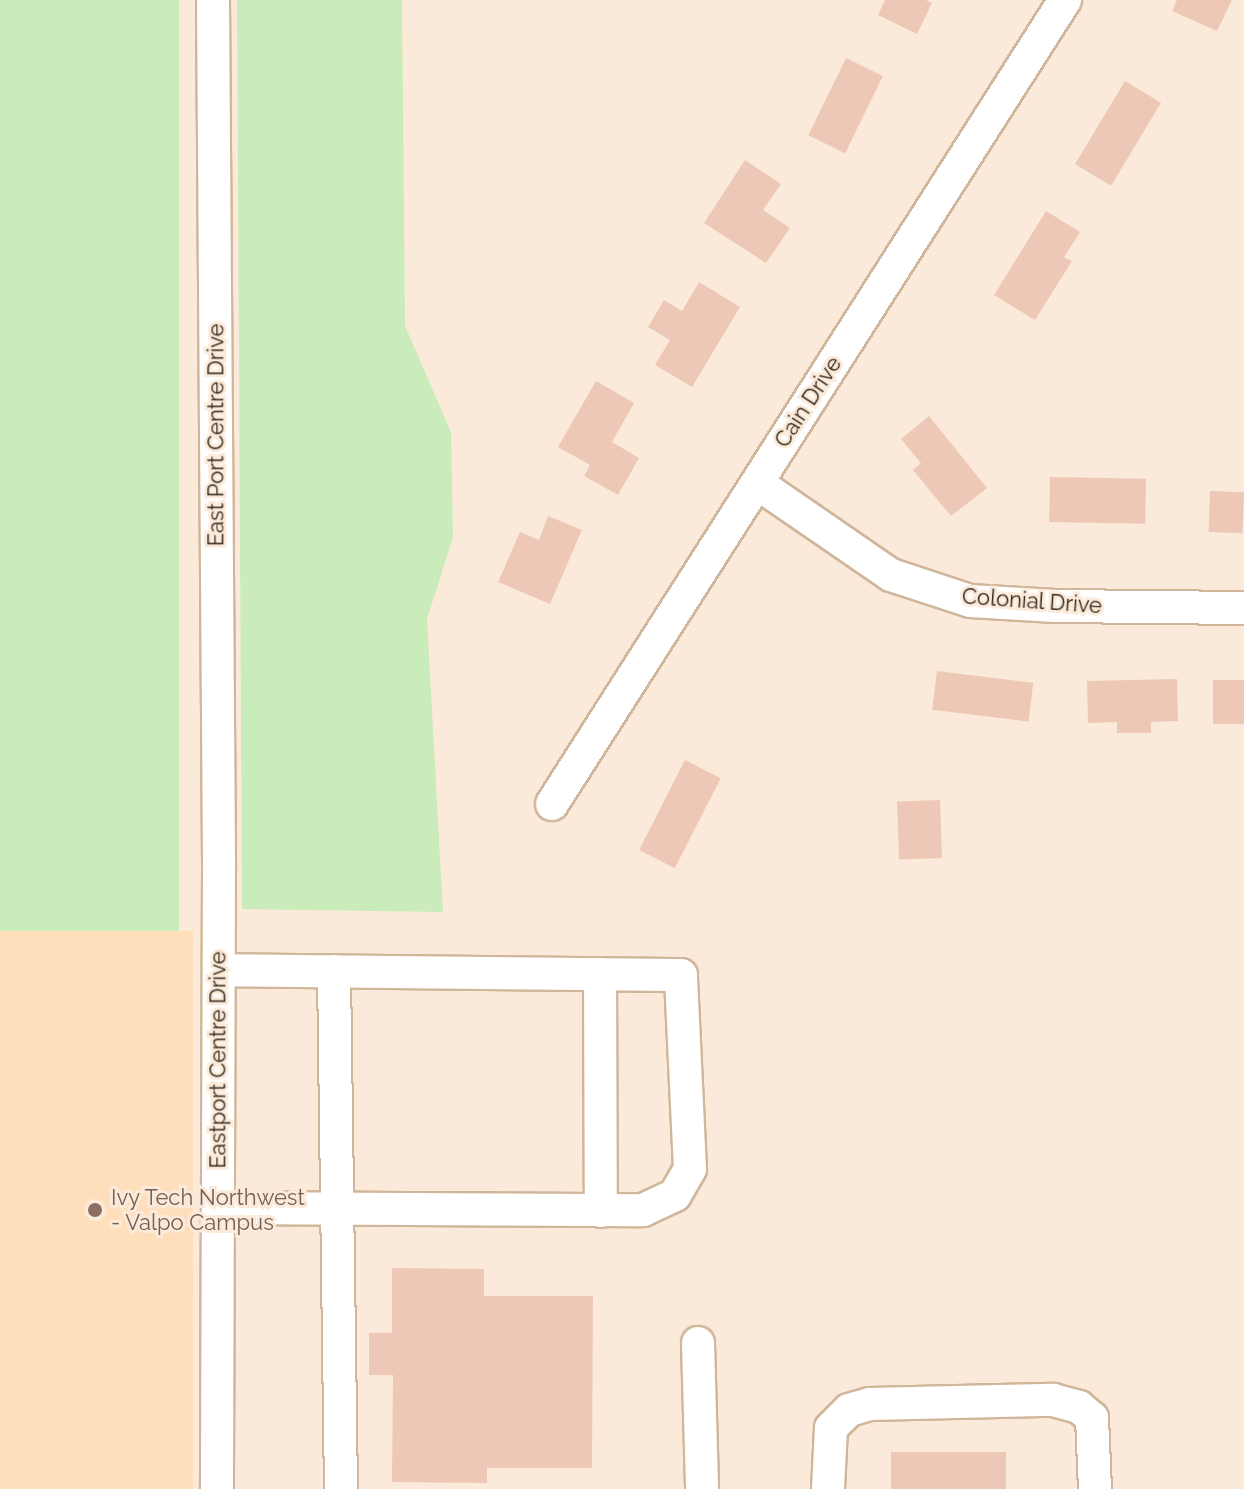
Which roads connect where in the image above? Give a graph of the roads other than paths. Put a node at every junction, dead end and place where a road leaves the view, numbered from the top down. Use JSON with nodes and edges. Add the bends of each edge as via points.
{"nodes":[{"id":1,"x":213,"y":0,"type":"edge"},
{"id":2,"x":1065,"y":0,"type":"edge"},
{"id":3,"x":757,"y":483,"type":"junction"},
{"id":4,"x":1244,"y":608,"type":"edge"},
{"id":5,"x":552,"y":804,"type":"dead end"},
{"id":6,"x":219,"y":870,"type":"joint"},
{"id":7,"x":219,"y":970,"type":"junction"},
{"id":8,"x":334,"y":971,"type":"junction"},
{"id":9,"x":600,"y":974,"type":"junction"},
{"id":10,"x":218,"y":1208,"type":"junction"},
{"id":11,"x":336,"y":1208,"type":"junction"},
{"id":12,"x":601,"y":1211,"type":"junction"},
{"id":13,"x":698,"y":1343,"type":"dead end"},
{"id":14,"x":217,"y":1489,"type":"edge"},
{"id":15,"x":341,"y":1489,"type":"edge"},
{"id":16,"x":702,"y":1489,"type":"edge"},
{"id":17,"x":828,"y":1489,"type":"edge"},
{"id":18,"x":1095,"y":1489,"type":"edge"}],
"edges":[{"from":1,"to":6,"type":"street","name":"East Port Centre Drive"},
{"from":2,"to":3,"type":"street","name":"Cain Drive"},
{"from":3,"to":4,"type":"street","name":"Colonial Drive","via":[[891,575],[970,601]]},
{"from":3,"to":5,"type":"street","name":"Cain Drive"},
{"from":6,"to":7,"type":"street","name":"Eastport Centre Drive"},
{"from":7,"to":8,"type":"street"},
{"from":7,"to":10,"type":"street","name":"Eastport Centre Drive"},
{"from":8,"to":9,"type":"street"},
{"from":8,"to":11,"type":"street"},
{"from":9,"to":12,"type":"street"},
{"from":9,"to":12,"type":"street","via":[[681,975],[690,1169],[675,1195],[643,1210]]},
{"from":10,"to":11,"type":"street"},
{"from":10,"to":14,"type":"street","name":"Eastport Centre Drive"},
{"from":11,"to":12,"type":"street"},
{"from":11,"to":15,"type":"street"},
{"from":13,"to":16,"type":"street"},
{"from":17,"to":18,"type":"street","via":[[831,1428],[849,1410],[870,1404],[1053,1400],[1079,1407],[1092,1418]]}]}
